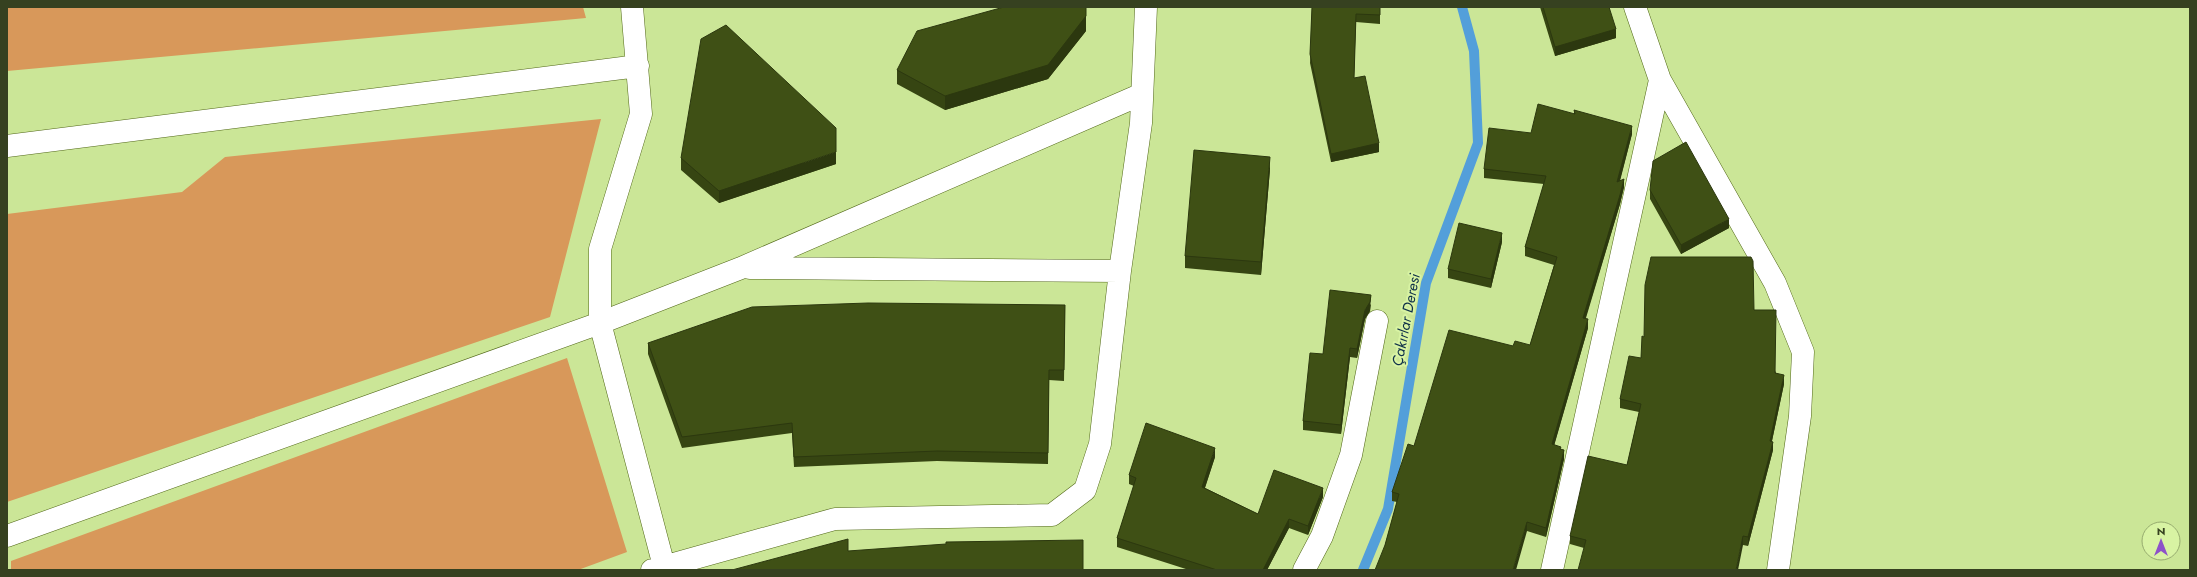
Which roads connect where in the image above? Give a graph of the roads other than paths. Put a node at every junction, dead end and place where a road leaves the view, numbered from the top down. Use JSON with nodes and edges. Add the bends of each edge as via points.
{"nodes":[{"id":1,"x":632,"y":7,"type":"edge"},
{"id":2,"x":1146,"y":7,"type":"edge"},
{"id":3,"x":1635,"y":7,"type":"edge"},
{"id":4,"x":638,"y":66,"type":"junction"},
{"id":5,"x":1660,"y":80,"type":"junction"},
{"id":6,"x":1142,"y":94,"type":"junction"},
{"id":7,"x":7,"y":146,"type":"edge"},
{"id":8,"x":741,"y":268,"type":"junction"},
{"id":9,"x":1120,"y":270,"type":"junction"},
{"id":10,"x":1377,"y":321,"type":"dead end"},
{"id":11,"x":600,"y":323,"type":"junction"},
{"id":12,"x":7,"y":536,"type":"edge"},
{"id":13,"x":660,"y":569,"type":"edge"},
{"id":14,"x":1304,"y":570,"type":"edge"},
{"id":15,"x":1552,"y":570,"type":"edge"},
{"id":16,"x":1778,"y":570,"type":"edge"}],
"edges":[{"from":1,"to":4,"type":"street"},
{"from":2,"to":6,"type":"street"},
{"from":3,"to":5,"type":"street"},
{"from":4,"to":7,"type":"street"},
{"from":4,"to":11,"type":"street","via":[[641,114],[600,249]]},
{"from":5,"to":15,"type":"street"},
{"from":5,"to":16,"type":"street","via":[[1775,283],[1803,352],[1800,416]]},
{"from":6,"to":8,"type":"street"},
{"from":6,"to":9,"type":"street","via":[[1141,123]]},
{"from":8,"to":9,"type":"street"},
{"from":8,"to":11,"type":"street"},
{"from":9,"to":13,"type":"street","via":[[1100,444],[1086,490],[1052,515],[835,519]]},
{"from":10,"to":14,"type":"street","via":[[1351,455],[1322,536]]},
{"from":11,"to":12,"type":"street"},
{"from":11,"to":13,"type":"street"}]}
